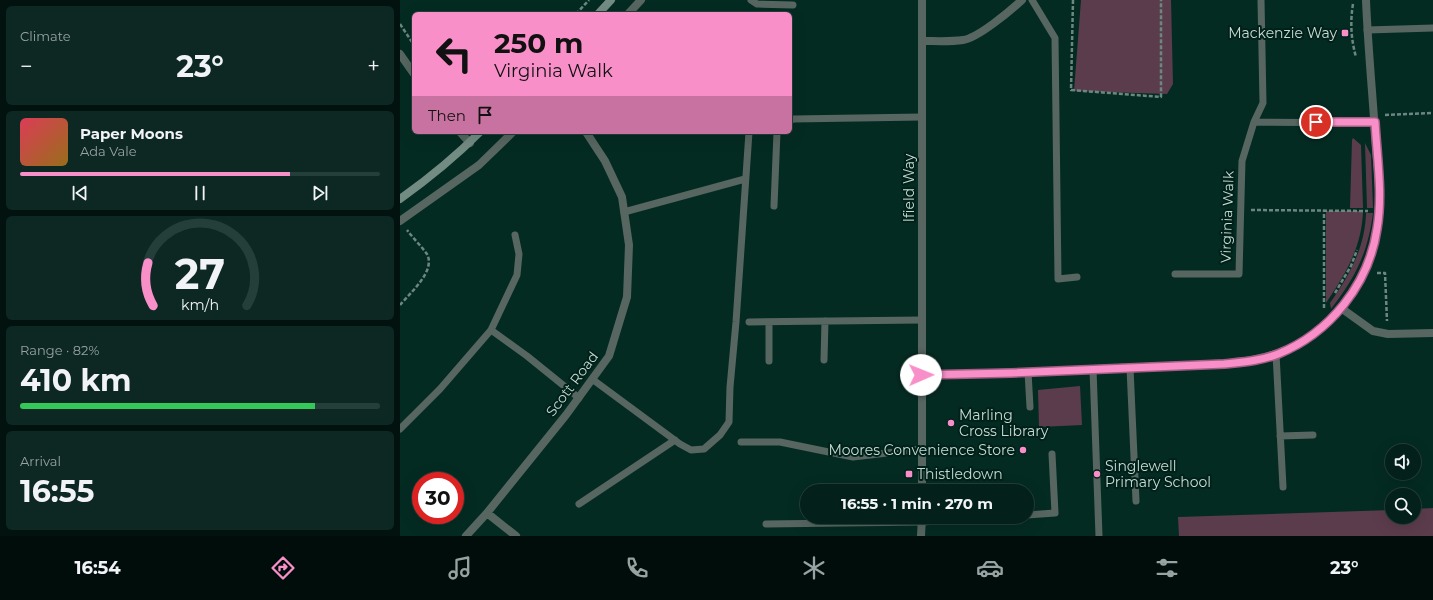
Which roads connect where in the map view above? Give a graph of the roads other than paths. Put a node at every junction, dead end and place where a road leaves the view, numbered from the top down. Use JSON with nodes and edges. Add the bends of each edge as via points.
{"nodes":[{"id":1,"x":611,"y":0,"type":"edge"},
{"id":2,"x":641,"y":0,"type":"edge"},
{"id":3,"x":751,"y":0,"type":"edge"},
{"id":4,"x":922,"y":0,"type":"edge"},
{"id":5,"x":1022,"y":0,"type":"edge"},
{"id":6,"x":1032,"y":0,"type":"edge"},
{"id":7,"x":1261,"y":0,"type":"edge"},
{"id":8,"x":1366,"y":0,"type":"edge"},
{"id":9,"x":793,"y":5,"type":"dead end"},
{"id":10,"x":600,"y":12,"type":"edge"},
{"id":11,"x":630,"y":12,"type":"edge"},
{"id":12,"x":1433,"y":28,"type":"edge"},
{"id":13,"x":1367,"y":30,"type":"junction"},
{"id":14,"x":923,"y":41,"type":"junction"},
{"id":15,"x":400,"y":54,"type":"edge"},
{"id":16,"x":412,"y":71,"type":"edge"},
{"id":17,"x":922,"y":117,"type":"junction"},
{"id":18,"x":1374,"y":119,"type":"junction"},
{"id":19,"x":792,"y":120,"type":"edge"},
{"id":20,"x":1254,"y":122,"type":"junction"},
{"id":21,"x":462,"y":134,"type":"edge"},
{"id":22,"x":478,"y":134,"type":"edge"},
{"id":23,"x":512,"y":134,"type":"edge"},
{"id":24,"x":587,"y":134,"type":"edge"},
{"id":25,"x":749,"y":134,"type":"edge"},
{"id":26,"x":777,"y":134,"type":"edge"},
{"id":27,"x":470,"y":143,"type":"junction"},
{"id":28,"x":745,"y":179,"type":"junction"},
{"id":29,"x":400,"y":199,"type":"edge"},
{"id":30,"x":774,"y":206,"type":"dead end"},
{"id":31,"x":624,"y":212,"type":"junction"},
{"id":32,"x":402,"y":224,"type":"edge"},
{"id":33,"x":515,"y":235,"type":"dead end"},
{"id":34,"x":1175,"y":274,"type":"dead end"},
{"id":35,"x":1077,"y":277,"type":"dead end"},
{"id":36,"x":1341,"y":308,"type":"junction"},
{"id":37,"x":922,"y":320,"type":"junction"},
{"id":38,"x":825,"y":321,"type":"junction"},
{"id":39,"x":749,"y":322,"type":"dead end"},
{"id":40,"x":769,"y":322,"type":"junction"},
{"id":41,"x":492,"y":330,"type":"junction"},
{"id":42,"x":1433,"y":333,"type":"edge"},
{"id":43,"x":1276,"y":354,"type":"junction"},
{"id":44,"x":824,"y":360,"type":"dead end"},
{"id":45,"x":768,"y":361,"type":"dead end"},
{"id":46,"x":1130,"y":368,"type":"junction"},
{"id":47,"x":1093,"y":370,"type":"junction"},
{"id":48,"x":1028,"y":372,"type":"junction"},
{"id":49,"x":921,"y":375,"type":"junction"},
{"id":50,"x":592,"y":379,"type":"junction"},
{"id":51,"x":579,"y":398,"type":"junction"},
{"id":52,"x":1030,"y":407,"type":"dead end"},
{"id":53,"x":400,"y":428,"type":"edge"},
{"id":54,"x":1313,"y":435,"type":"dead end"},
{"id":55,"x":1280,"y":436,"type":"junction"},
{"id":56,"x":675,"y":440,"type":"junction"},
{"id":57,"x":741,"y":442,"type":"dead end"},
{"id":58,"x":921,"y":449,"type":"junction"},
{"id":59,"x":1052,"y":454,"type":"dead end"},
{"id":60,"x":922,"y":484,"type":"edge"},
{"id":61,"x":1283,"y":487,"type":"dead end"},
{"id":62,"x":1136,"y":501,"type":"dead end"},
{"id":63,"x":579,"y":504,"type":"dead end"},
{"id":64,"x":487,"y":513,"type":"junction"},
{"id":65,"x":1034,"y":514,"type":"edge"},
{"id":66,"x":800,"y":523,"type":"edge"},
{"id":67,"x":766,"y":524,"type":"dead end"},
{"id":68,"x":922,"y":524,"type":"edge"},
{"id":69,"x":466,"y":536,"type":"edge"},
{"id":70,"x":516,"y":536,"type":"edge"},
{"id":71,"x":921,"y":536,"type":"edge"},
{"id":72,"x":1099,"y":536,"type":"edge"}],
"edges":[{"from":1,"to":10,"type":"street"},
{"from":2,"to":11,"type":"street"},
{"from":3,"to":9,"type":"lane","via":[[757,4]]},
{"from":4,"to":14,"type":"street","name":"Ifield Way"},
{"from":5,"to":14,"type":"street","via":[[983,31],[970,38]]},
{"from":6,"to":35,"type":"lane","via":[[1054,38],[1058,279]]},
{"from":7,"to":20,"type":"lane","name":"Virginia Walk","via":[[1263,103]]},
{"from":8,"to":13,"type":"street"},
{"from":12,"to":13,"type":"lane"},
{"from":13,"to":18,"type":"street"},
{"from":14,"to":17,"type":"street","name":"Ifield Way"},
{"from":15,"to":16,"type":"street"},
{"from":17,"to":19,"type":"lane"},
{"from":17,"to":37,"type":"street","name":"Ifield Way"},
{"from":18,"to":20,"type":"lane"},
{"from":18,"to":36,"type":"street","via":[[1379,188],[1377,230],[1364,272],[1354,292]]},
{"from":20,"to":34,"type":"lane","name":"Virginia Walk","via":[[1242,161],[1239,274]]},
{"from":21,"to":27,"type":"street"},
{"from":22,"to":27,"type":"street"},
{"from":23,"to":32,"type":"street","via":[[479,165]]},
{"from":24,"to":31,"type":"street","name":"Scott Road","via":[[622,197]]},
{"from":25,"to":28,"type":"lane"},
{"from":26,"to":30,"type":"lane"},
{"from":27,"to":29,"type":"street"},
{"from":28,"to":31,"type":"lane"},
{"from":28,"to":56,"type":"lane","via":[[729,422],[720,435],[704,449],[692,450]]},
{"from":31,"to":50,"type":"street","name":"Scott Road","via":[[629,245],[628,297],[609,356]]},
{"from":33,"to":41,"type":"lane","via":[[518,275]]},
{"from":36,"to":42,"type":"street","via":[[1373,331],[1388,334]]},
{"from":36,"to":43,"type":"street","via":[[1307,339]]},
{"from":37,"to":38,"type":"lane"},
{"from":37,"to":49,"type":"street","name":"Ifield Way"},
{"from":38,"to":40,"type":"lane"},
{"from":38,"to":44,"type":"lane"},
{"from":39,"to":40,"type":"lane"},
{"from":40,"to":45,"type":"lane"},
{"from":41,"to":51,"type":"lane"},
{"from":41,"to":53,"type":"lane","via":[[440,389]]},
{"from":43,"to":46,"type":"street","via":[[1232,363]]},
{"from":43,"to":55,"type":"lane"},
{"from":46,"to":47,"type":"street"},
{"from":46,"to":62,"type":"lane"},
{"from":47,"to":48,"type":"street"},
{"from":47,"to":72,"type":"lane"},
{"from":48,"to":49,"type":"street"},
{"from":48,"to":52,"type":"lane"},
{"from":49,"to":58,"type":"street","name":"Ifield Way"},
{"from":50,"to":51,"type":"street","name":"Scott Road"},
{"from":50,"to":56,"type":"lane"},
{"from":51,"to":64,"type":"street","name":"Scott Road"},
{"from":54,"to":55,"type":"lane"},
{"from":55,"to":61,"type":"lane"},
{"from":56,"to":63,"type":"lane"},
{"from":57,"to":58,"type":"lane","via":[[780,442],[853,457]]},
{"from":58,"to":60,"type":"street","name":"Ifield Way"},
{"from":59,"to":65,"type":"lane","via":[[1055,513]]},
{"from":64,"to":69,"type":"street","name":"Scott Road"},
{"from":64,"to":70,"type":"street"},
{"from":66,"to":67,"type":"lane"},
{"from":68,"to":71,"type":"street"}]}
